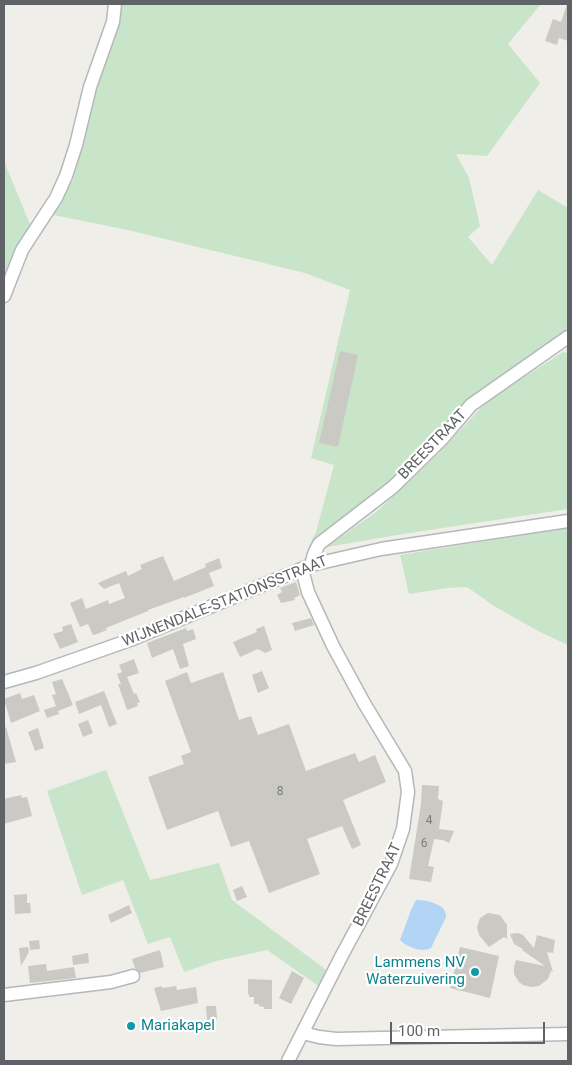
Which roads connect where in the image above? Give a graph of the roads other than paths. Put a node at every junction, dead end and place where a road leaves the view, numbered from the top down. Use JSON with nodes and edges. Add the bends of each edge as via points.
{"nodes":[{"id":1,"x":115,"y":4,"type":"edge"},
{"id":2,"x":4,"y":296,"type":"edge"},
{"id":3,"x":568,"y":337,"type":"edge"},
{"id":4,"x":568,"y":521,"type":"edge"},
{"id":5,"x":307,"y":567,"type":"junction"},
{"id":6,"x":4,"y":682,"type":"edge"},
{"id":7,"x":133,"y":976,"type":"dead end"},
{"id":8,"x":4,"y":994,"type":"edge"},
{"id":9,"x":303,"y":1033,"type":"junction"},
{"id":10,"x":568,"y":1034,"type":"edge"},
{"id":11,"x":288,"y":1061,"type":"edge"}],
"edges":[{"from":1,"to":2,"type":"street","via":[[113,22],[90,87],[66,176],[56,198],[22,250]]},
{"from":3,"to":5,"type":"street","name":"BREESTRAAT","via":[[471,406],[394,487],[320,544]]},
{"from":4,"to":5,"type":"street","name":"WIJNENDALE-STATIONSSTRAAT","via":[[381,549]]},
{"from":5,"to":6,"type":"street","name":"WIJNENDALE-STATIONSSTRAAT","via":[[130,640]]},
{"from":5,"to":9,"type":"street","name":"BREESTRAAT","via":[[308,592],[333,646],[405,771],[408,792],[403,828],[391,864]]},
{"from":7,"to":8,"type":"street","via":[[111,982]]},
{"from":9,"to":10,"type":"street","via":[[336,1038]]},
{"from":9,"to":11,"type":"street","name":"BREESTRAAT"}]}
